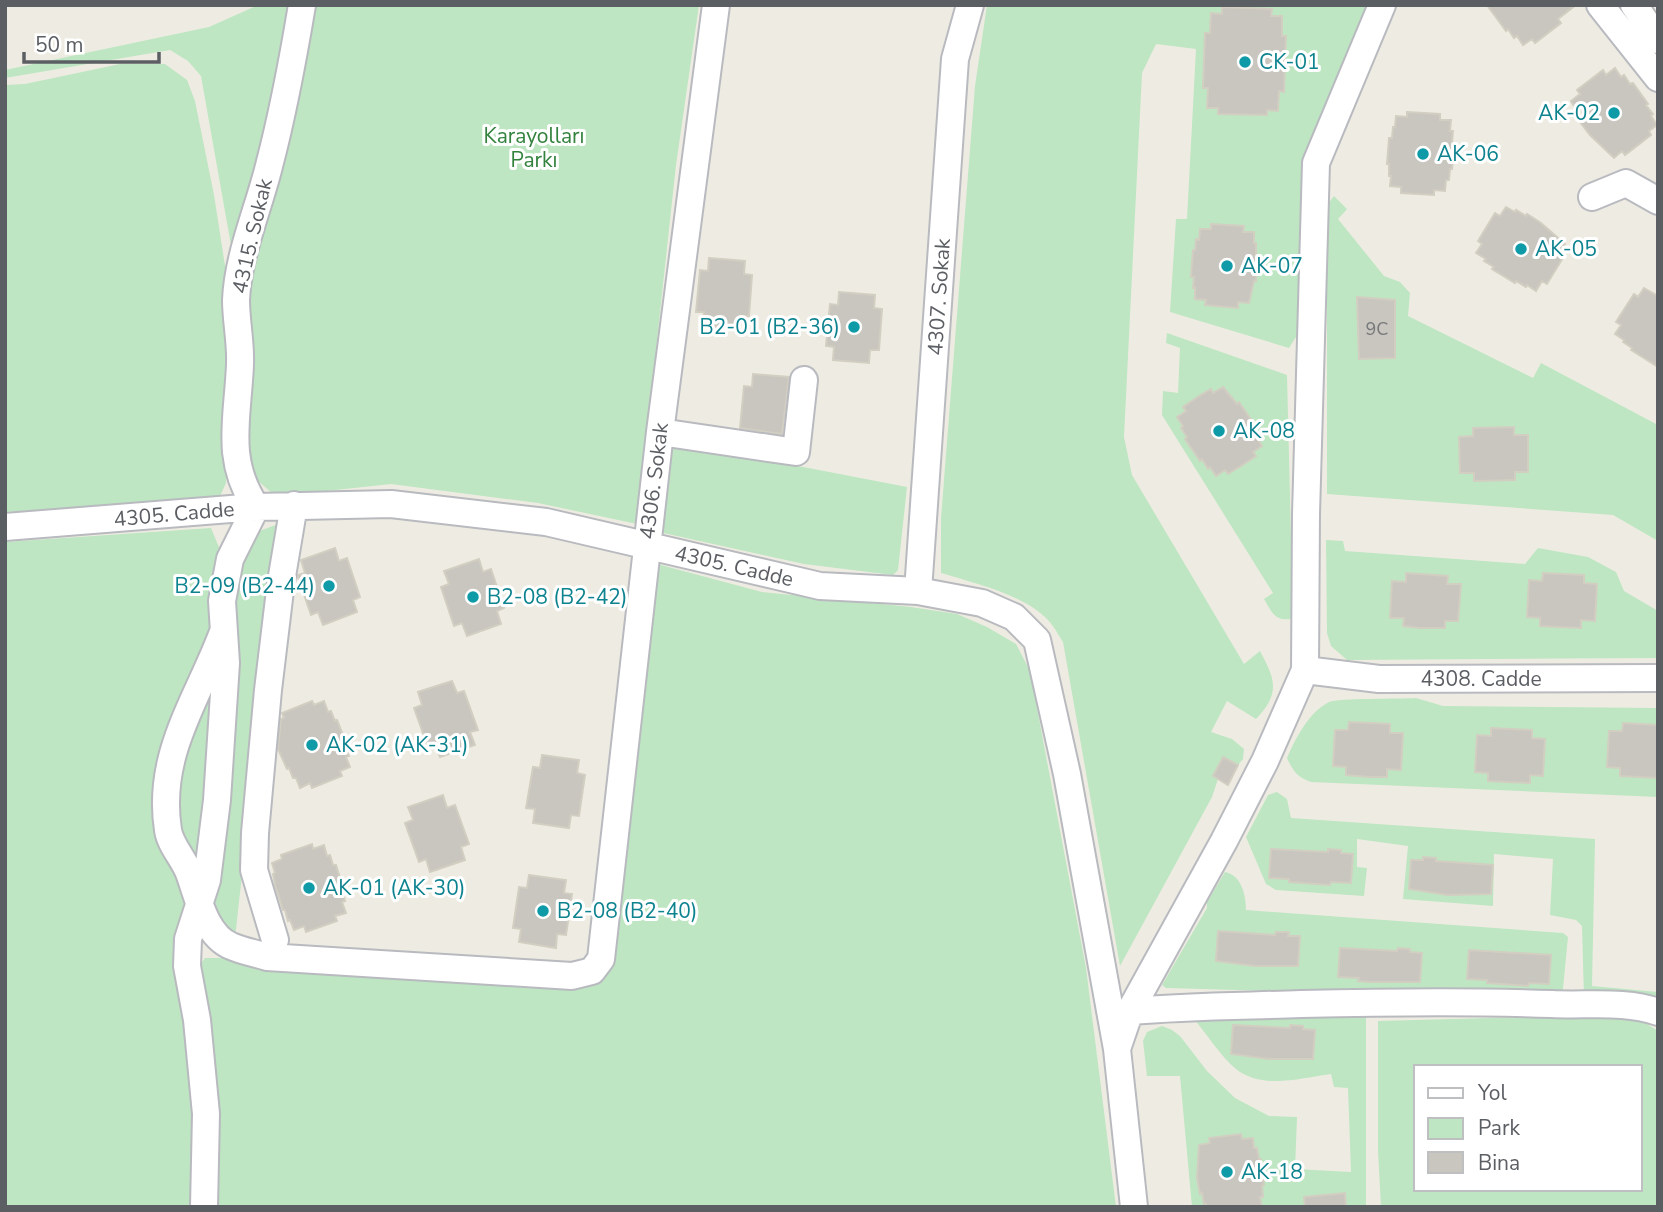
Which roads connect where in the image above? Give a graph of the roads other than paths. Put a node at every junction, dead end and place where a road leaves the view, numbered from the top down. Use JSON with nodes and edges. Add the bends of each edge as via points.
{"nodes":[{"id":1,"x":302,"y":5,"type":"edge"},
{"id":2,"x":716,"y":5,"type":"edge"},
{"id":3,"x":970,"y":5,"type":"edge"},
{"id":4,"x":1382,"y":5,"type":"edge"},
{"id":5,"x":1600,"y":5,"type":"edge"},
{"id":6,"x":1634,"y":5,"type":"edge"},
{"id":7,"x":1658,"y":40,"type":"edge"},
{"id":8,"x":1658,"y":78,"type":"edge"},
{"id":9,"x":1592,"y":197,"type":"dead end"},
{"id":10,"x":1658,"y":201,"type":"edge"},
{"id":11,"x":804,"y":380,"type":"dead end"},
{"id":12,"x":660,"y":432,"type":"junction"},
{"id":13,"x":294,"y":506,"type":"junction"},
{"id":14,"x":256,"y":507,"type":"junction"},
{"id":15,"x":5,"y":527,"type":"edge"},
{"id":16,"x":647,"y":546,"type":"junction"},
{"id":17,"x":918,"y":591,"type":"junction"},
{"id":18,"x":223,"y":632,"type":"junction"},
{"id":19,"x":1305,"y":670,"type":"junction"},
{"id":20,"x":1658,"y":678,"type":"edge"},
{"id":21,"x":199,"y":904,"type":"junction"},
{"id":22,"x":275,"y":940,"type":"dead end"},
{"id":23,"x":1130,"y":1011,"type":"junction"},
{"id":24,"x":1658,"y":1013,"type":"edge"},
{"id":25,"x":1117,"y":1049,"type":"junction"},
{"id":26,"x":204,"y":1207,"type":"edge"},
{"id":27,"x":1134,"y":1207,"type":"edge"}],
"edges":[{"from":1,"to":14,"type":"street","name":"4315. Sokak","via":[[293,63],[236,300],[240,361],[234,449],[243,488]]},
{"from":2,"to":12,"type":"street","name":"4306. Sokak"},
{"from":3,"to":17,"type":"street","name":"4307. Sokak","via":[[955,59]]},
{"from":4,"to":19,"type":"street","via":[[1316,163]]},
{"from":5,"to":8,"type":"street"},
{"from":6,"to":7,"type":"street"},
{"from":9,"to":10,"type":"street","via":[[1626,183]]},
{"from":11,"to":12,"type":"street","via":[[796,452]]},
{"from":12,"to":16,"type":"street","name":"4306. Sokak"},
{"from":13,"to":14,"type":"street","name":"4305. Cadde"},
{"from":13,"to":16,"type":"street","name":"4305. Cadde","via":[[404,505],[546,522]]},
{"from":13,"to":22,"type":"street","via":[[270,677],[255,833],[254,870]]},
{"from":14,"to":15,"type":"street","name":"4305. Cadde"},
{"from":14,"to":18,"type":"street","via":[[230,559],[222,601]]},
{"from":16,"to":17,"type":"street","name":"4305. Cadde","via":[[820,586]]},
{"from":16,"to":21,"type":"street","name":"4306. Sokak","via":[[601,959],[592,971],[572,976],[267,957],[228,946]]},
{"from":17,"to":25,"type":"street","name":"4305. Cadde","via":[[982,603],[1014,617],[1037,640],[1068,774]]},
{"from":18,"to":21,"type":"street","via":[[226,663],[217,800],[207,880]]},
{"from":18,"to":21,"type":"street","via":[[173,747],[166,796],[168,833],[188,870]]},
{"from":19,"to":20,"type":"street","name":"4308. Cadde","via":[[1379,679]]},
{"from":19,"to":23,"type":"street","via":[[1230,830]]},
{"from":21,"to":26,"type":"street","via":[[188,940],[187,966],[206,1114]]},
{"from":23,"to":24,"type":"street","via":[[1516,1003],[1623,1005]]},
{"from":23,"to":25,"type":"street"},
{"from":25,"to":27,"type":"street","name":"4305. Cadde"}]}
